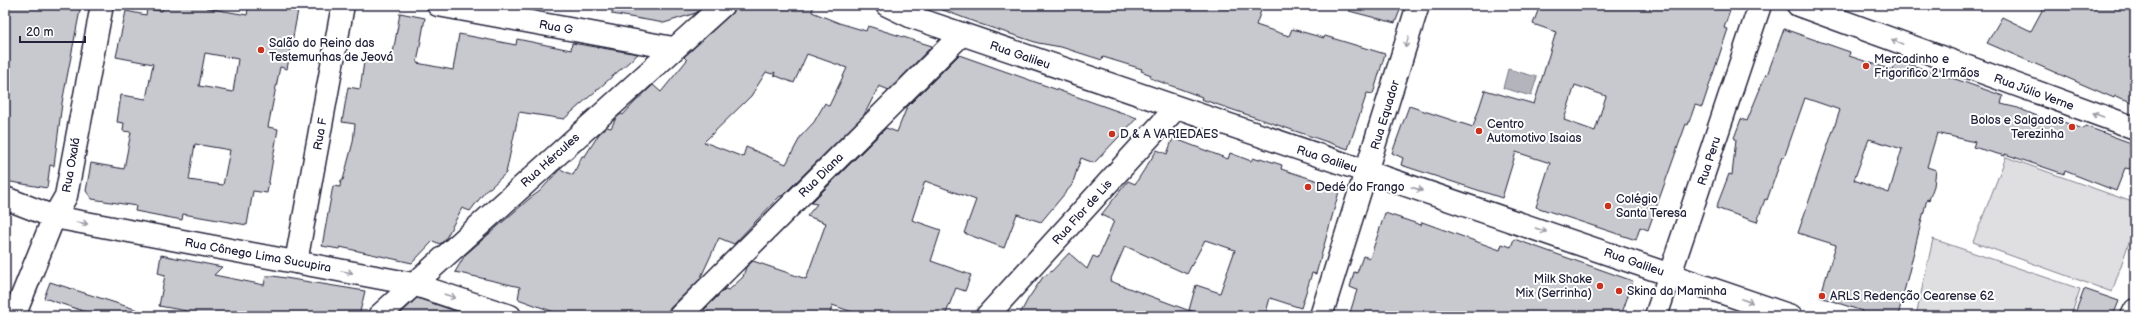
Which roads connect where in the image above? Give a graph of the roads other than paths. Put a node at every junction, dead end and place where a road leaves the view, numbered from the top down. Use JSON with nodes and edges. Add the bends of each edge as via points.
{"nodes":[{"id":1,"x":102,"y":5,"type":"edge"},
{"id":2,"x":343,"y":5,"type":"edge"},
{"id":3,"x":438,"y":5,"type":"edge"},
{"id":4,"x":722,"y":5,"type":"edge"},
{"id":5,"x":887,"y":5,"type":"edge"},
{"id":6,"x":1418,"y":5,"type":"edge"},
{"id":7,"x":1760,"y":5,"type":"edge"},
{"id":8,"x":1798,"y":5,"type":"edge"},
{"id":9,"x":962,"y":34,"type":"junction"},
{"id":10,"x":673,"y":48,"type":"junction"},
{"id":11,"x":1176,"y":108,"type":"junction"},
{"id":12,"x":2135,"y":128,"type":"edge"},
{"id":13,"x":1367,"y":172,"type":"junction"},
{"id":14,"x":5,"y":198,"type":"edge"},
{"id":15,"x":54,"y":217,"type":"junction"},
{"id":16,"x":296,"y":262,"type":"junction"},
{"id":17,"x":1671,"y":274,"type":"junction"},
{"id":18,"x":413,"y":284,"type":"junction"},
{"id":19,"x":2135,"y":310,"type":"edge"},
{"id":20,"x":14,"y":316,"type":"edge"},
{"id":21,"x":379,"y":316,"type":"edge"},
{"id":22,"x":510,"y":316,"type":"edge"},
{"id":23,"x":680,"y":316,"type":"edge"},
{"id":24,"x":988,"y":316,"type":"edge"},
{"id":25,"x":1321,"y":316,"type":"edge"},
{"id":26,"x":1656,"y":316,"type":"edge"},
{"id":27,"x":1791,"y":316,"type":"edge"},
{"id":28,"x":2132,"y":316,"type":"edge"}],
"edges":[{"from":1,"to":15,"type":"street","name":"Rua Oxalá","via":[[66,196]]},
{"from":2,"to":16,"type":"street","name":"Rua F"},
{"from":3,"to":10,"type":"street","name":"Rua G"},
{"from":4,"to":10,"type":"street","name":"Rua Hércules"},
{"from":5,"to":9,"type":"street","name":"Rua Galileu","via":[[912,17]]},
{"from":6,"to":13,"type":"street","name":"Rua Equador","one_way":true},
{"from":7,"to":17,"type":"street","name":"Rua Peru"},
{"from":12,"to":8,"type":"street","name":"Rua Júlio Verne","one_way":true},
{"from":9,"to":11,"type":"street","name":"Rua Galileu"},
{"from":9,"to":23,"type":"street","name":"Rua Diana"},
{"from":10,"to":18,"type":"street","name":"Rua Hércules"},
{"from":11,"to":13,"type":"street","name":"Rua Galileu"},
{"from":11,"to":24,"type":"street","name":"Rua Flor de Lis"},
{"from":13,"to":17,"type":"street","name":"Rua Galileu","one_way":true},
{"from":13,"to":25,"type":"street","name":"Rua Equador"},
{"from":14,"to":15,"type":"street","name":"Rua Cônego Lima Sucupira"},
{"from":15,"to":16,"type":"street","name":"Rua Cônego Lima Sucupira","one_way":true},
{"from":15,"to":20,"type":"street","name":"Rua Oxalá"},
{"from":16,"to":18,"type":"street","name":"Rua Cônego Lima Sucupira","one_way":true},
{"from":17,"to":26,"type":"street","name":"Rua Peru"},
{"from":17,"to":27,"type":"street","name":"Rua Galileu","one_way":true},
{"from":18,"to":21,"type":"street","name":"Rua Hércules"},
{"from":18,"to":22,"type":"street","name":"Rua Cônego Lima Sucupira","one_way":true},
{"from":19,"to":28,"type":"street"}]}
